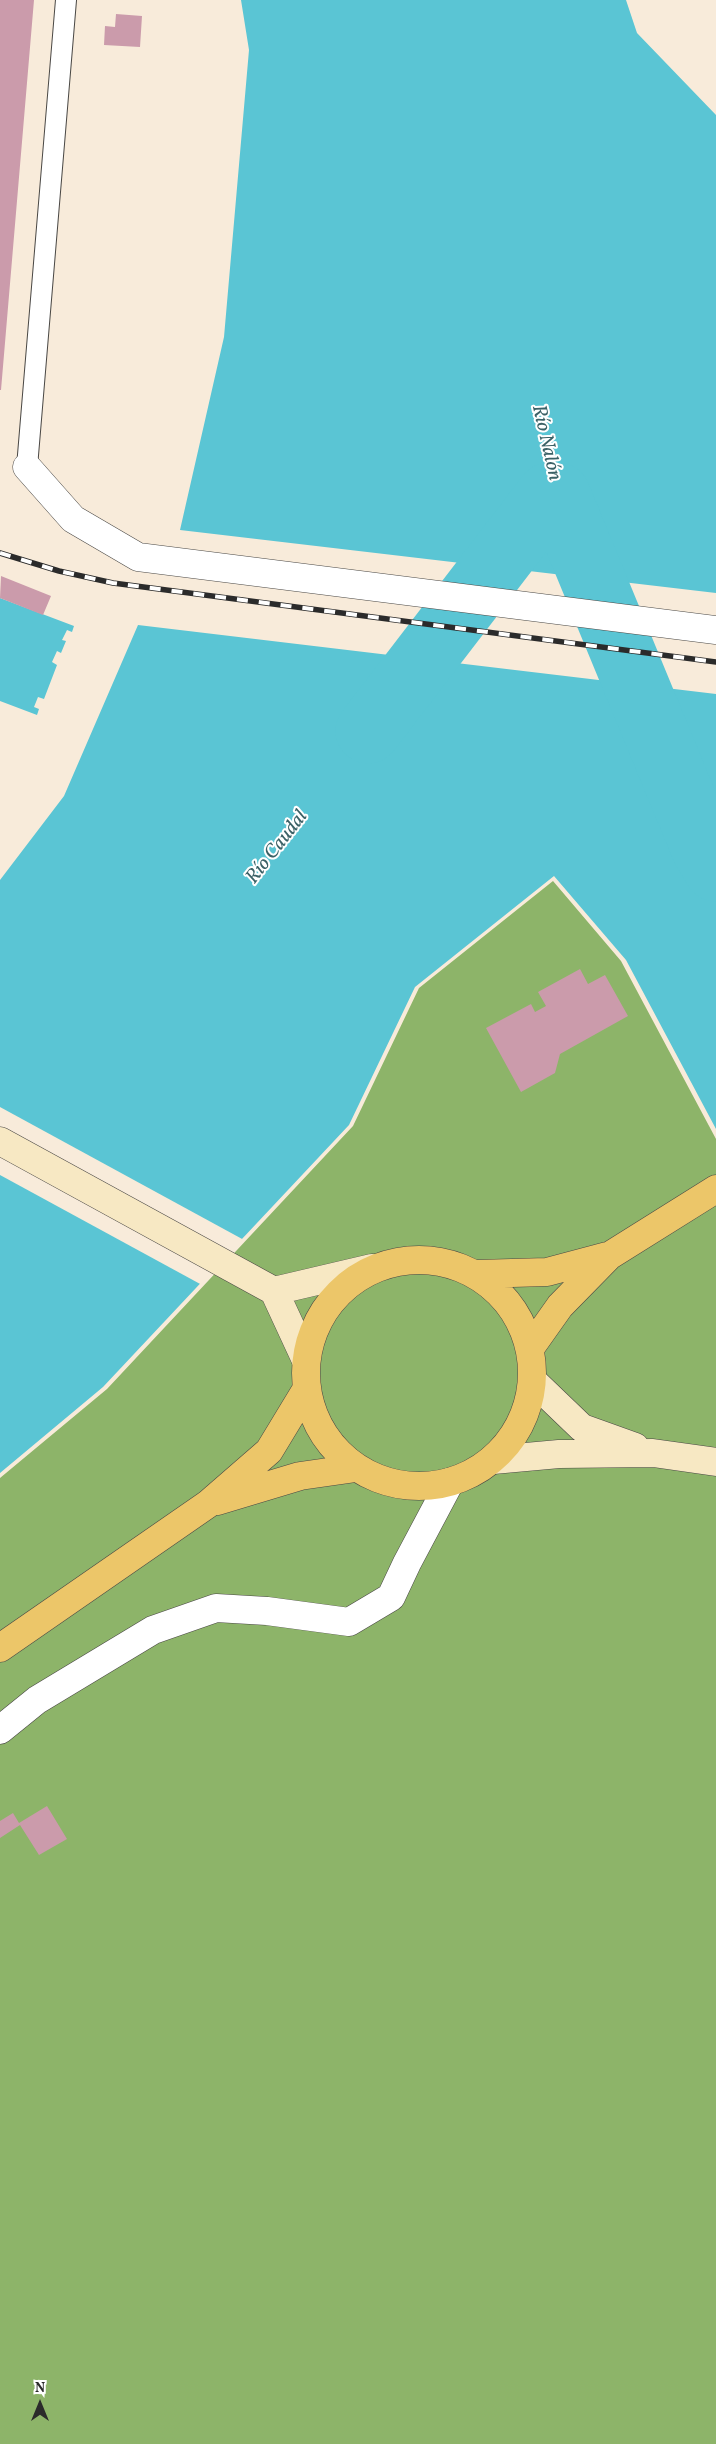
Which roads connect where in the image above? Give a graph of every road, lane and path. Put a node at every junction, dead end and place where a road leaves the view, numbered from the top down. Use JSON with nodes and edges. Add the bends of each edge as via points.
{"nodes":[{"id":1,"x":66,"y":0,"type":"edge"},
{"id":2,"x":27,"y":467,"type":"joint"},
{"id":3,"x":716,"y":630,"type":"edge"},
{"id":4,"x":0,"y":1141,"type":"edge"},
{"id":5,"x":716,"y":1189,"type":"edge"},
{"id":6,"x":609,"y":1256,"type":"junction"},
{"id":7,"x":372,"y":1268,"type":"junction"},
{"id":8,"x":477,"y":1274,"type":"junction"},
{"id":9,"x":274,"y":1292,"type":"junction"},
{"id":10,"x":531,"y":1347,"type":"junction"},
{"id":11,"x":305,"y":1358,"type":"junction"},
{"id":12,"x":532,"y":1381,"type":"junction"},
{"id":13,"x":306,"y":1390,"type":"junction"},
{"id":14,"x":653,"y":1453,"type":"junction"},
{"id":15,"x":493,"y":1460,"type":"junction"},
{"id":16,"x":716,"y":1462,"type":"edge"},
{"id":17,"x":356,"y":1468,"type":"junction"},
{"id":18,"x":450,"y":1482,"type":"junction"},
{"id":19,"x":208,"y":1504,"type":"junction"},
{"id":20,"x":0,"y":1648,"type":"edge"},
{"id":21,"x":0,"y":1730,"type":"edge"}],
"edges":[{"from":1,"to":2,"type":"lane"},
{"from":2,"to":3,"type":"street","via":[[73,519],[138,557]]},
{"from":4,"to":9,"type":"street"},
{"from":5,"to":6,"type":"highway"},
{"from":6,"to":8,"type":"highway","via":[[547,1272]]},
{"from":6,"to":10,"type":"highway","via":[[560,1306]]},
{"from":7,"to":8,"type":"highway","via":[[407,1259],[443,1261]]},
{"from":7,"to":9,"type":"street"},
{"from":7,"to":11,"type":"highway","via":[[347,1284],[327,1305],[313,1330]]},
{"from":8,"to":10,"type":"highway","via":[[506,1299],[520,1319]]},
{"from":9,"to":11,"type":"street"},
{"from":10,"to":12,"type":"highway"},
{"from":11,"to":13,"type":"highway"},
{"from":12,"to":14,"type":"street","via":[[582,1428]]},
{"from":12,"to":15,"type":"highway","via":[[526,1410],[513,1437]]},
{"from":13,"to":17,"type":"highway","via":[[315,1420],[332,1447]]},
{"from":13,"to":19,"type":"highway","via":[[269,1450]]},
{"from":14,"to":15,"type":"street","via":[[559,1454]]},
{"from":14,"to":16,"type":"street"},
{"from":15,"to":18,"type":"highway"},
{"from":17,"to":18,"type":"highway","via":[[385,1482],[418,1486]]},
{"from":17,"to":19,"type":"highway","via":[[300,1476]]},
{"from":18,"to":21,"type":"street","via":[[391,1597],[350,1622],[216,1608],[153,1630],[38,1700]]},
{"from":19,"to":20,"type":"highway"}]}
